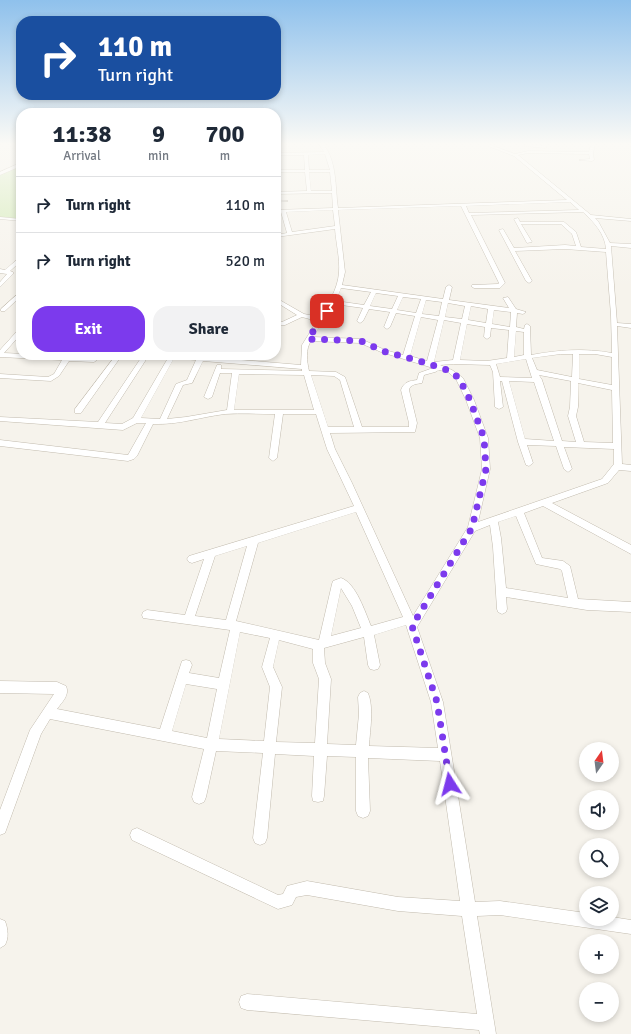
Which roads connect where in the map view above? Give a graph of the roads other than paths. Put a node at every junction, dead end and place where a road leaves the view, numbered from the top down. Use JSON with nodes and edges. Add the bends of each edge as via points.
{"nodes":[{"id":1,"x":333,"y":192,"type":"edge"},
{"id":2,"x":561,"y":192,"type":"edge"},
{"id":3,"x":571,"y":200,"type":"junction"},
{"id":4,"x":281,"y":201,"type":"edge"},
{"id":5,"x":286,"y":201,"type":"dead end"},
{"id":6,"x":518,"y":202,"type":"junction"},
{"id":7,"x":463,"y":205,"type":"junction"},
{"id":8,"x":335,"y":210,"type":"junction"},
{"id":9,"x":283,"y":211,"type":"joint"},
{"id":10,"x":584,"y":211,"type":"junction"},
{"id":11,"x":523,"y":212,"type":"junction"},
{"id":12,"x":468,"y":214,"type":"junction"},
{"id":13,"x":591,"y":216,"type":"junction"},
{"id":14,"x":3,"y":218,"type":"edge"},
{"id":15,"x":16,"y":219,"type":"edge"},
{"id":16,"x":631,"y":220,"type":"edge"},
{"id":17,"x":0,"y":222,"type":"edge"},
{"id":18,"x":529,"y":223,"type":"junction"},
{"id":19,"x":337,"y":226,"type":"junction"},
{"id":20,"x":500,"y":230,"type":"dead end"},
{"id":21,"x":290,"y":234,"type":"junction"},
{"id":22,"x":281,"y":235,"type":"edge"},
{"id":23,"x":529,"y":242,"type":"dead end"},
{"id":24,"x":631,"y":246,"type":"edge"},
{"id":25,"x":579,"y":248,"type":"junction"},
{"id":26,"x":609,"y":248,"type":"junction"},
{"id":27,"x":511,"y":250,"type":"junction"},
{"id":28,"x":16,"y":262,"type":"edge"},
{"id":29,"x":3,"y":272,"type":"edge"},
{"id":30,"x":529,"y":281,"type":"dead end"},
{"id":31,"x":0,"y":285,"type":"edge"},
{"id":32,"x":502,"y":285,"type":"junction"},
{"id":33,"x":339,"y":286,"type":"junction"},
{"id":34,"x":474,"y":286,"type":"dead end"},
{"id":35,"x":449,"y":287,"type":"dead end"},
{"id":36,"x":374,"y":291,"type":"junction"},
{"id":37,"x":401,"y":295,"type":"junction"},
{"id":38,"x":16,"y":298,"type":"edge"},
{"id":39,"x":424,"y":298,"type":"junction"},
{"id":40,"x":506,"y":298,"type":"junction"},
{"id":41,"x":446,"y":301,"type":"junction"},
{"id":42,"x":332,"y":302,"type":"junction"},
{"id":43,"x":281,"y":303,"type":"edge"},
{"id":44,"x":468,"y":304,"type":"junction"},
{"id":45,"x":366,"y":307,"type":"junction"},
{"id":46,"x":494,"y":308,"type":"junction"},
{"id":47,"x":3,"y":310,"type":"dead end"},
{"id":48,"x":394,"y":311,"type":"junction"},
{"id":49,"x":514,"y":311,"type":"junction"},
{"id":50,"x":523,"y":312,"type":"dead end"},
{"id":51,"x":419,"y":315,"type":"junction"},
{"id":52,"x":301,"y":316,"type":"junction"},
{"id":53,"x":442,"y":318,"type":"junction"},
{"id":54,"x":321,"y":319,"type":"junction"},
{"id":55,"x":360,"y":321,"type":"dead end"},
{"id":56,"x":465,"y":322,"type":"junction"},
{"id":57,"x":281,"y":324,"type":"edge"},
{"id":58,"x":614,"y":324,"type":"junction"},
{"id":59,"x":488,"y":325,"type":"junction"},
{"id":60,"x":388,"y":326,"type":"dead end"},
{"id":61,"x":631,"y":326,"type":"edge"},
{"id":62,"x":512,"y":329,"type":"junction"},
{"id":63,"x":487,"y":337,"type":"dead end"},
{"id":64,"x":308,"y":339,"type":"junction"},
{"id":65,"x":16,"y":340,"type":"edge"},
{"id":66,"x":576,"y":352,"type":"junction"},
{"id":67,"x":0,"y":355,"type":"edge"},
{"id":68,"x":16,"y":355,"type":"edge"},
{"id":69,"x":615,"y":356,"type":"junction"},
{"id":70,"x":406,"y":357,"type":"junction"},
{"id":71,"x":528,"y":357,"type":"junction"},
{"id":72,"x":66,"y":360,"type":"edge"},
{"id":73,"x":115,"y":360,"type":"edge"},
{"id":74,"x":143,"y":360,"type":"edge"},
{"id":75,"x":171,"y":360,"type":"edge"},
{"id":76,"x":200,"y":360,"type":"edge"},
{"id":77,"x":221,"y":360,"type":"edge"},
{"id":78,"x":236,"y":360,"type":"edge"},
{"id":79,"x":510,"y":360,"type":"junction"},
{"id":80,"x":492,"y":362,"type":"junction"},
{"id":81,"x":456,"y":363,"type":"junction"},
{"id":82,"x":430,"y":364,"type":"junction"},
{"id":83,"x":438,"y":367,"type":"junction"},
{"id":84,"x":306,"y":370,"type":"junction"},
{"id":85,"x":217,"y":371,"type":"junction"},
{"id":86,"x":236,"y":372,"type":"junction"},
{"id":87,"x":534,"y":372,"type":"junction"},
{"id":88,"x":0,"y":376,"type":"edge"},
{"id":89,"x":501,"y":379,"type":"junction"},
{"id":90,"x":538,"y":380,"type":"junction"},
{"id":91,"x":574,"y":380,"type":"junction"},
{"id":92,"x":616,"y":388,"type":"junction"},
{"id":93,"x":208,"y":397,"type":"dead end"},
{"id":94,"x":499,"y":407,"type":"dead end"},
{"id":95,"x":78,"y":411,"type":"dead end"},
{"id":96,"x":230,"y":412,"type":"junction"},
{"id":97,"x":318,"y":412,"type":"junction"},
{"id":98,"x":279,"y":413,"type":"junction"},
{"id":99,"x":0,"y":419,"type":"edge"},
{"id":100,"x":136,"y":420,"type":"junction"},
{"id":101,"x":151,"y":421,"type":"junction"},
{"id":102,"x":162,"y":422,"type":"junction"},
{"id":103,"x":100,"y":425,"type":"junction"},
{"id":104,"x":324,"y":430,"type":"junction"},
{"id":105,"x":359,"y":430,"type":"junction"},
{"id":106,"x":522,"y":442,"type":"junction"},
{"id":107,"x":0,"y":443,"type":"edge"},
{"id":108,"x":560,"y":443,"type":"junction"},
{"id":109,"x":581,"y":444,"type":"junction"},
{"id":110,"x":617,"y":446,"type":"junction"},
{"id":111,"x":273,"y":458,"type":"dead end"},
{"id":112,"x":529,"y":463,"type":"dead end"},
{"id":113,"x":617,"y":466,"type":"junction"},
{"id":114,"x":631,"y":468,"type":"edge"},
{"id":115,"x":568,"y":469,"type":"dead end"},
{"id":116,"x":544,"y":503,"type":"junction"},
{"id":117,"x":358,"y":508,"type":"junction"},
{"id":118,"x":519,"y":512,"type":"junction"},
{"id":119,"x":493,"y":521,"type":"junction"},
{"id":120,"x":472,"y":528,"type":"junction"},
{"id":121,"x":254,"y":539,"type":"junction"},
{"id":122,"x":631,"y":550,"type":"edge"},
{"id":123,"x":211,"y":553,"type":"junction"},
{"id":124,"x":192,"y":559,"type":"dead end"},
{"id":125,"x":501,"y":592,"type":"junction"},
{"id":126,"x":574,"y":603,"type":"junction"},
{"id":127,"x":631,"y":607,"type":"edge"},
{"id":128,"x":502,"y":609,"type":"dead end"},
{"id":129,"x":147,"y":615,"type":"dead end"},
{"id":130,"x":189,"y":620,"type":"junction"},
{"id":131,"x":410,"y":623,"type":"junction"},
{"id":132,"x":233,"y":626,"type":"junction"},
{"id":133,"x":368,"y":631,"type":"junction"},
{"id":134,"x":276,"y":634,"type":"junction"},
{"id":135,"x":321,"y":644,"type":"junction"},
{"id":136,"x":186,"y":665,"type":"dead end"},
{"id":137,"x":374,"y":665,"type":"dead end"},
{"id":138,"x":182,"y":678,"type":"junction"},
{"id":139,"x":223,"y":684,"type":"junction"},
{"id":140,"x":0,"y":687,"type":"edge"},
{"id":141,"x":364,"y":698,"type":"dead end"},
{"id":142,"x":49,"y":713,"type":"junction"},
{"id":143,"x":164,"y":736,"type":"junction"},
{"id":144,"x":212,"y":745,"type":"junction"},
{"id":145,"x":270,"y":748,"type":"junction"},
{"id":146,"x":320,"y":750,"type":"junction"},
{"id":147,"x":362,"y":752,"type":"junction"},
{"id":148,"x":445,"y":755,"type":"junction"},
{"id":149,"x":318,"y":796,"type":"dead end"},
{"id":150,"x":199,"y":797,"type":"dead end"},
{"id":151,"x":363,"y":811,"type":"dead end"},
{"id":152,"x":0,"y":828,"type":"edge"},
{"id":153,"x":137,"y":835,"type":"dead end"},
{"id":154,"x":260,"y":838,"type":"dead end"},
{"id":155,"x":469,"y":909,"type":"junction"},
{"id":156,"x":0,"y":926,"type":"edge"},
{"id":157,"x":631,"y":927,"type":"edge"},
{"id":158,"x":0,"y":940,"type":"edge"},
{"id":159,"x":247,"y":1002,"type":"dead end"},
{"id":160,"x":488,"y":1029,"type":"edge"}],
"edges":[{"from":1,"to":8,"type":"street"},
{"from":2,"to":3,"type":"street"},
{"from":3,"to":6,"type":"street"},
{"from":3,"to":10,"type":"street"},
{"from":4,"to":5,"type":"street"},
{"from":6,"to":7,"type":"street"},
{"from":6,"to":11,"type":"street"},
{"from":7,"to":8,"type":"street"},
{"from":7,"to":12,"type":"street"},
{"from":8,"to":9,"type":"street"},
{"from":8,"to":19,"type":"street"},
{"from":9,"to":21,"type":"street"},
{"from":10,"to":11,"type":"street"},
{"from":10,"to":13,"type":"street"},
{"from":11,"to":12,"type":"street"},
{"from":11,"to":18,"type":"street"},
{"from":12,"to":32,"type":"street"},
{"from":13,"to":16,"type":"street"},
{"from":13,"to":26,"type":"street"},
{"from":14,"to":15,"type":"street"},
{"from":14,"to":17,"type":"street"},
{"from":18,"to":23,"type":"street","via":[[517,220]]},
{"from":18,"to":25,"type":"street","via":[[562,223],[574,233]]},
{"from":19,"to":21,"type":"street"},
{"from":19,"to":33,"type":"street","via":[[342,272]]},
{"from":20,"to":27,"type":"street"},
{"from":21,"to":22,"type":"street"},
{"from":24,"to":26,"type":"street"},
{"from":25,"to":26,"type":"street"},
{"from":25,"to":27,"type":"street"},
{"from":26,"to":58,"type":"street"},
{"from":27,"to":30,"type":"street"},
{"from":28,"to":29,"type":"street"},
{"from":29,"to":31,"type":"street","via":[[11,273]]},
{"from":32,"to":34,"type":"street"},
{"from":32,"to":40,"type":"street"},
{"from":33,"to":36,"type":"street"},
{"from":33,"to":42,"type":"street"},
{"from":35,"to":41,"type":"street"},
{"from":36,"to":37,"type":"street"},
{"from":36,"to":45,"type":"street"},
{"from":37,"to":39,"type":"street"},
{"from":37,"to":48,"type":"street"},
{"from":38,"to":47,"type":"street"},
{"from":39,"to":41,"type":"street"},
{"from":39,"to":51,"type":"street"},
{"from":40,"to":46,"type":"street","via":[[505,304]]},
{"from":40,"to":49,"type":"street"},
{"from":41,"to":44,"type":"street"},
{"from":41,"to":53,"type":"street"},
{"from":42,"to":45,"type":"street"},
{"from":42,"to":54,"type":"street"},
{"from":43,"to":52,"type":"street"},
{"from":44,"to":46,"type":"street"},
{"from":44,"to":56,"type":"street"},
{"from":45,"to":48,"type":"street"},
{"from":45,"to":55,"type":"street"},
{"from":46,"to":49,"type":"street"},
{"from":46,"to":59,"type":"street"},
{"from":48,"to":51,"type":"street"},
{"from":48,"to":60,"type":"street"},
{"from":49,"to":50,"type":"street"},
{"from":49,"to":62,"type":"street"},
{"from":51,"to":53,"type":"street"},
{"from":51,"to":70,"type":"street"},
{"from":52,"to":54,"type":"street"},
{"from":52,"to":57,"type":"street"},
{"from":53,"to":56,"type":"street"},
{"from":53,"to":82,"type":"street"},
{"from":54,"to":64,"type":"street"},
{"from":56,"to":59,"type":"street"},
{"from":56,"to":81,"type":"street"},
{"from":58,"to":61,"type":"street"},
{"from":58,"to":69,"type":"street"},
{"from":59,"to":62,"type":"street"},
{"from":59,"to":63,"type":"street"},
{"from":62,"to":71,"type":"street","via":[[527,329]]},
{"from":62,"to":79,"type":"street"},
{"from":64,"to":70,"type":"street","via":[[361,341],[383,351]]},
{"from":64,"to":84,"type":"street","via":[[304,345]]},
{"from":65,"to":67,"type":"street"},
{"from":66,"to":69,"type":"street"},
{"from":66,"to":71,"type":"street"},
{"from":66,"to":91,"type":"street"},
{"from":67,"to":68,"type":"street"},
{"from":69,"to":92,"type":"street"},
{"from":70,"to":82,"type":"street"},
{"from":71,"to":79,"type":"street"},
{"from":71,"to":87,"type":"street"},
{"from":72,"to":88,"type":"street","via":[[57,375],[49,378]]},
{"from":73,"to":95,"type":"street"},
{"from":74,"to":103,"type":"street"},
{"from":75,"to":100,"type":"street"},
{"from":76,"to":102,"type":"street","via":[[191,379],[182,382],[178,387]]},
{"from":77,"to":85,"type":"street"},
{"from":78,"to":84,"type":"street"},
{"from":79,"to":80,"type":"street"},
{"from":80,"to":81,"type":"street"},
{"from":80,"to":89,"type":"street"},
{"from":81,"to":82,"type":"street"},
{"from":82,"to":83,"type":"street"},
{"from":83,"to":105,"type":"street","via":[[421,374],[420,381],[410,383],[405,388],[413,429]]},
{"from":83,"to":120,"type":"street","via":[[450,371],[459,378],[484,438],[486,469]]},
{"from":84,"to":86,"type":"street"},
{"from":84,"to":97,"type":"street"},
{"from":84,"to":105,"type":"street","via":[[332,373],[343,379]]},
{"from":85,"to":86,"type":"street"},
{"from":85,"to":93,"type":"street"},
{"from":86,"to":96,"type":"street"},
{"from":87,"to":90,"type":"street"},
{"from":87,"to":91,"type":"street"},
{"from":89,"to":90,"type":"street"},
{"from":89,"to":94,"type":"street"},
{"from":89,"to":106,"type":"street"},
{"from":90,"to":108,"type":"street"},
{"from":91,"to":92,"type":"street"},
{"from":91,"to":109,"type":"street","via":[[572,416]]},
{"from":92,"to":110,"type":"street"},
{"from":96,"to":98,"type":"street"},
{"from":96,"to":102,"type":"street"},
{"from":97,"to":98,"type":"street"},
{"from":97,"to":104,"type":"street"},
{"from":98,"to":111,"type":"street"},
{"from":99,"to":103,"type":"street"},
{"from":100,"to":101,"type":"street"},
{"from":100,"to":103,"type":"street","via":[[123,427]]},
{"from":101,"to":102,"type":"street"},
{"from":101,"to":107,"type":"street","via":[[134,454],[128,458]]},
{"from":104,"to":105,"type":"street"},
{"from":104,"to":117,"type":"street"},
{"from":106,"to":108,"type":"street"},
{"from":106,"to":112,"type":"street"},
{"from":108,"to":109,"type":"street"},
{"from":108,"to":115,"type":"street"},
{"from":109,"to":110,"type":"street"},
{"from":110,"to":113,"type":"street"},
{"from":113,"to":114,"type":"street"},
{"from":113,"to":116,"type":"street","via":[[606,481]]},
{"from":116,"to":118,"type":"street"},
{"from":116,"to":122,"type":"street"},
{"from":117,"to":121,"type":"street"},
{"from":117,"to":131,"type":"street"},
{"from":118,"to":119,"type":"street"},
{"from":118,"to":126,"type":"street","via":[[539,561],[563,565],[567,569]]},
{"from":119,"to":120,"type":"street"},
{"from":119,"to":125,"type":"street"},
{"from":120,"to":131,"type":"street"},
{"from":121,"to":123,"type":"street"},
{"from":121,"to":132,"type":"street"},
{"from":123,"to":124,"type":"street"},
{"from":123,"to":130,"type":"street"},
{"from":125,"to":126,"type":"street"},
{"from":125,"to":128,"type":"street"},
{"from":126,"to":127,"type":"street"},
{"from":129,"to":130,"type":"street"},
{"from":130,"to":132,"type":"street"},
{"from":131,"to":133,"type":"street"},
{"from":131,"to":148,"type":"street","via":[[437,702]]},
{"from":132,"to":134,"type":"street"},
{"from":132,"to":139,"type":"street"},
{"from":133,"to":135,"type":"street"},
{"from":133,"to":135,"type":"street","via":[[351,594],[341,582],[337,584]]},
{"from":133,"to":137,"type":"street"},
{"from":134,"to":135,"type":"street"},
{"from":134,"to":145,"type":"street","via":[[267,665],[276,681]]},
{"from":135,"to":146,"type":"street","via":[[318,663],[324,679]]},
{"from":136,"to":138,"type":"street"},
{"from":138,"to":139,"type":"street"},
{"from":138,"to":143,"type":"street"},
{"from":139,"to":144,"type":"street"},
{"from":140,"to":142,"type":"street","via":[[62,690]]},
{"from":141,"to":147,"type":"street"},
{"from":142,"to":143,"type":"street"},
{"from":142,"to":152,"type":"street","via":[[36,730]]},
{"from":143,"to":144,"type":"street"},
{"from":144,"to":145,"type":"street"},
{"from":144,"to":150,"type":"street"},
{"from":145,"to":146,"type":"street"},
{"from":145,"to":154,"type":"street"},
{"from":146,"to":147,"type":"street"},
{"from":146,"to":149,"type":"street"},
{"from":147,"to":148,"type":"street"},
{"from":147,"to":151,"type":"street"},
{"from":148,"to":155,"type":"street"},
{"from":153,"to":155,"type":"street","via":[[278,902],[286,900],[292,891],[307,888],[398,904]]},
{"from":155,"to":157,"type":"street","via":[[500,908]]},
{"from":155,"to":160,"type":"street"},
{"from":156,"to":158,"type":"street"},
{"from":159,"to":160,"type":"street"}]}
